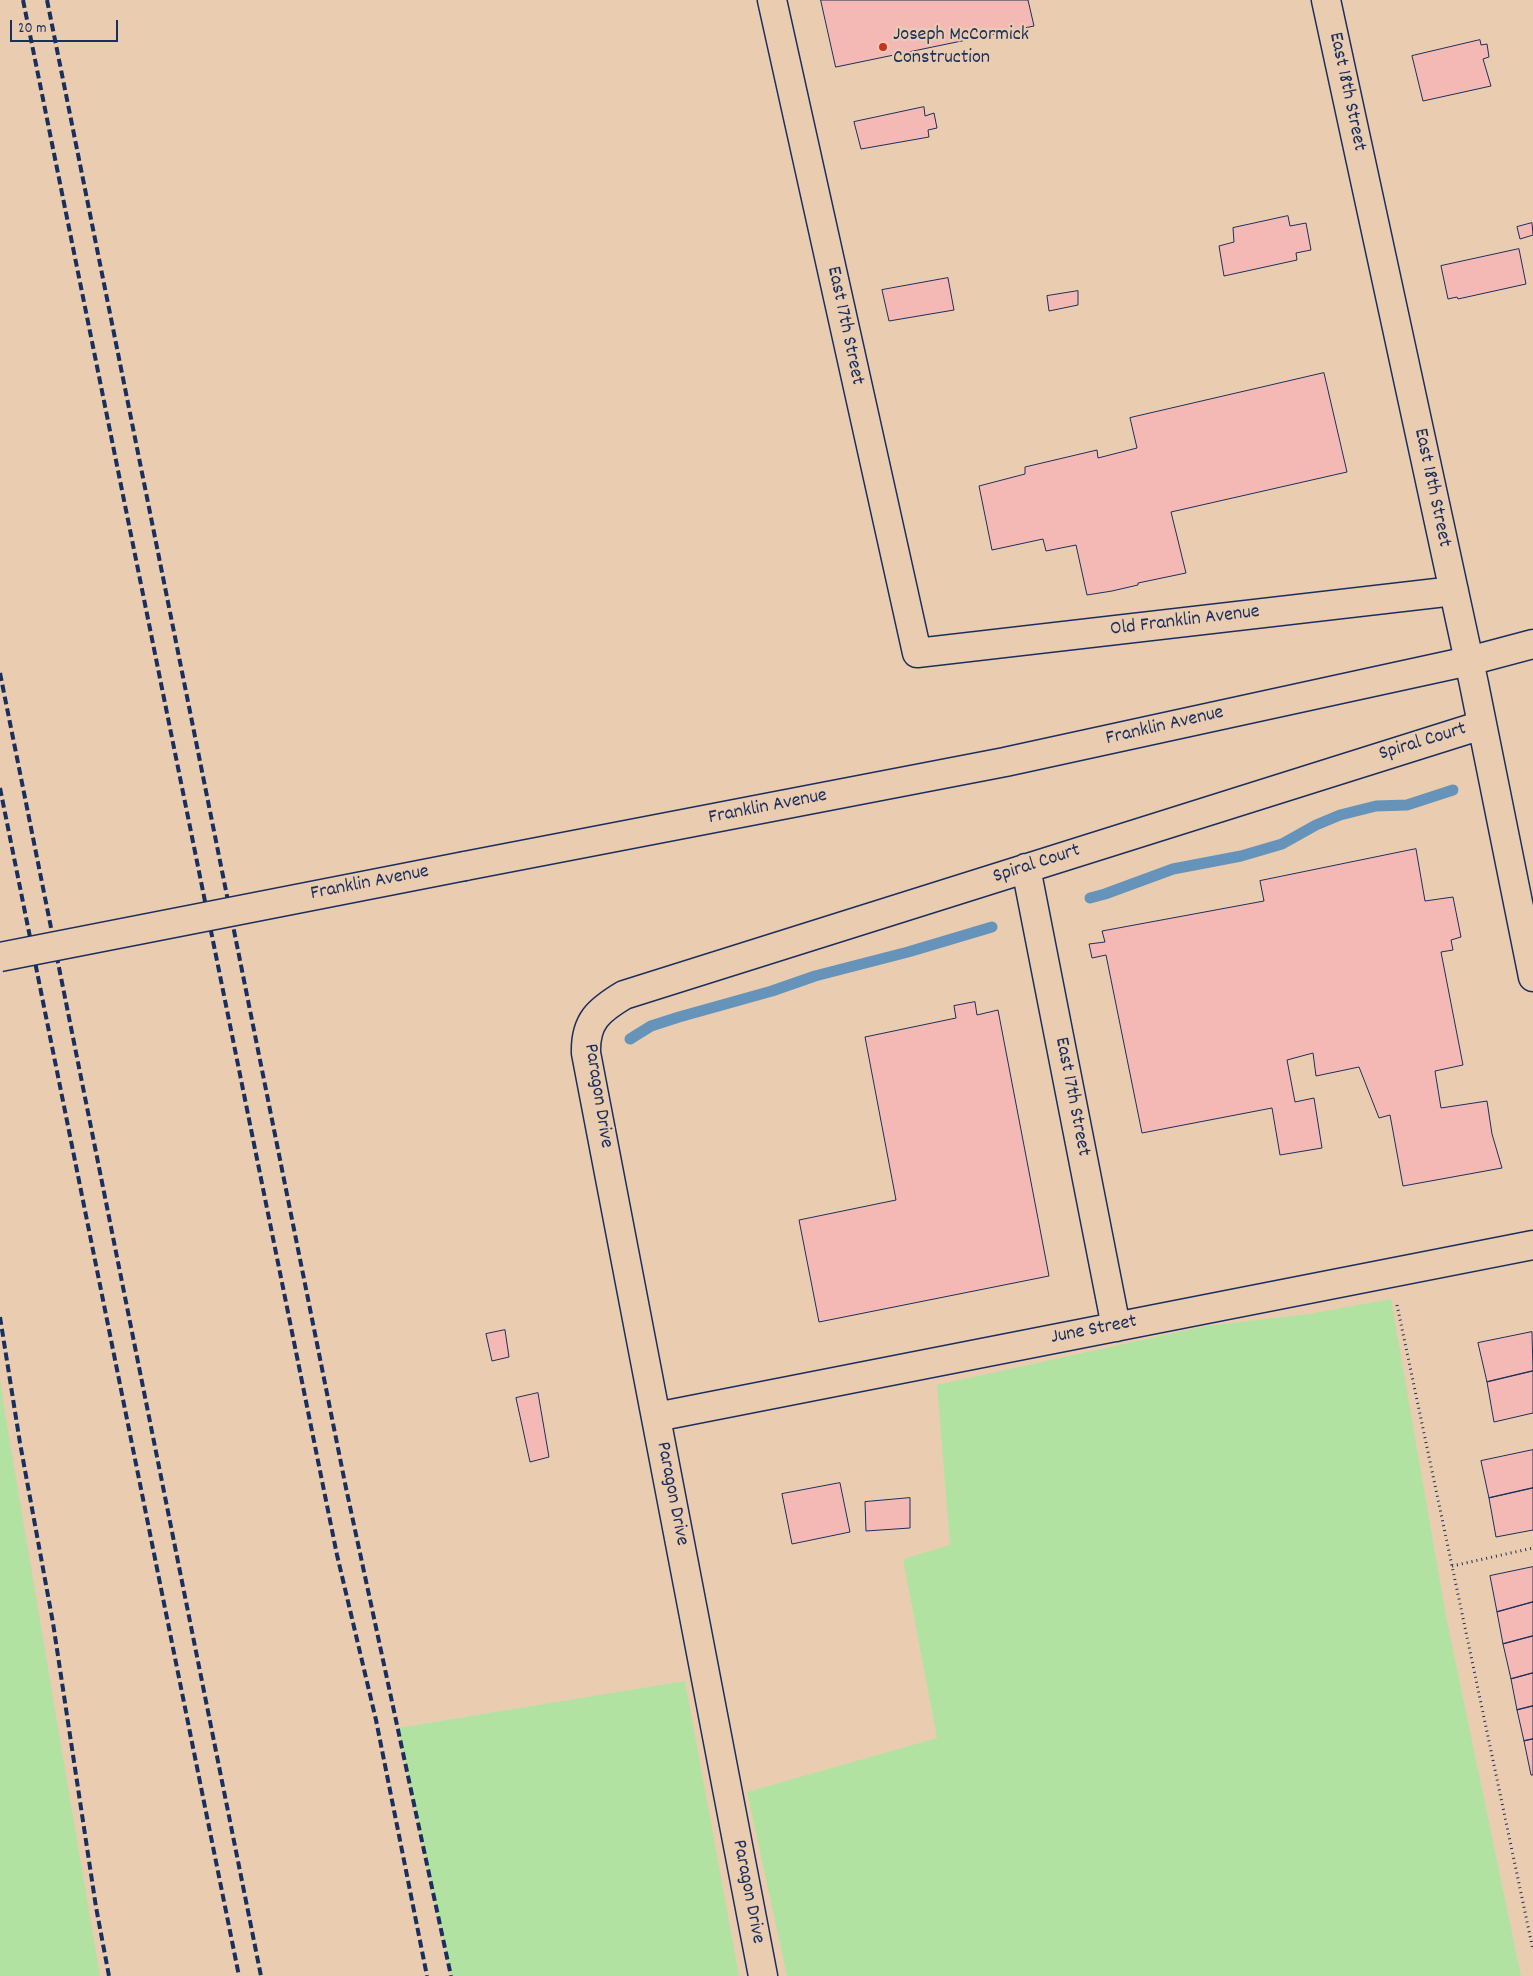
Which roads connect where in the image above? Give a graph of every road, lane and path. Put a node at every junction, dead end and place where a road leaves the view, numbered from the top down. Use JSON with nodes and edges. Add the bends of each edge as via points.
{"nodes":[{"id":1,"x":772,"y":0,"type":"edge"},
{"id":2,"x":1326,"y":0,"type":"edge"},
{"id":3,"x":1454,"y":591,"type":"junction"},
{"id":4,"x":1533,"y":644,"type":"edge"},
{"id":5,"x":917,"y":652,"type":"joint"},
{"id":6,"x":1469,"y":661,"type":"junction"},
{"id":7,"x":1482,"y":725,"type":"junction"},
{"id":8,"x":1026,"y":868,"type":"junction"},
{"id":9,"x":0,"y":957,"type":"edge"},
{"id":10,"x":1533,"y":977,"type":"edge"},
{"id":11,"x":596,"y":1014,"type":"joint"},
{"id":12,"x":1533,"y":1245,"type":"edge"},
{"id":13,"x":1397,"y":1302,"type":"dead end"},
{"id":14,"x":1116,"y":1326,"type":"junction"},
{"id":15,"x":656,"y":1417,"type":"junction"},
{"id":16,"x":1533,"y":1548,"type":"edge"},
{"id":17,"x":1452,"y":1566,"type":"junction"},
{"id":18,"x":1533,"y":1950,"type":"edge"},
{"id":19,"x":763,"y":1976,"type":"edge"}],
"edges":[{"from":1,"to":5,"type":"street","name":"East 17th Street"},
{"from":2,"to":3,"type":"street","name":"East 18th Street"},
{"from":3,"to":5,"type":"street","name":"Old Franklin Avenue"},
{"from":3,"to":6,"type":"street","name":"East 18th Street"},
{"from":4,"to":6,"type":"street","name":"Franklin Avenue"},
{"from":6,"to":7,"type":"street","name":"East 18th Street"},
{"from":6,"to":9,"type":"street","name":"Franklin Avenue","bridge":true,"via":[[1005,762]]},
{"from":7,"to":8,"type":"street","name":"Spiral Court"},
{"from":7,"to":10,"type":"street","name":"East 18th Street"},
{"from":8,"to":11,"type":"street","name":"Spiral Court","via":[[624,995]]},
{"from":8,"to":14,"type":"street","name":"East 17th Street"},
{"from":11,"to":15,"type":"street","name":"Paragon Drive","via":[[587,1035],[586,1053]]},
{"from":12,"to":14,"type":"street","name":"June Street"},
{"from":13,"to":17,"type":"path"},
{"from":14,"to":15,"type":"street","name":"June Street"},
{"from":15,"to":19,"type":"street","name":"Paragon Drive"},
{"from":16,"to":17,"type":"path"},
{"from":17,"to":18,"type":"path"}]}
